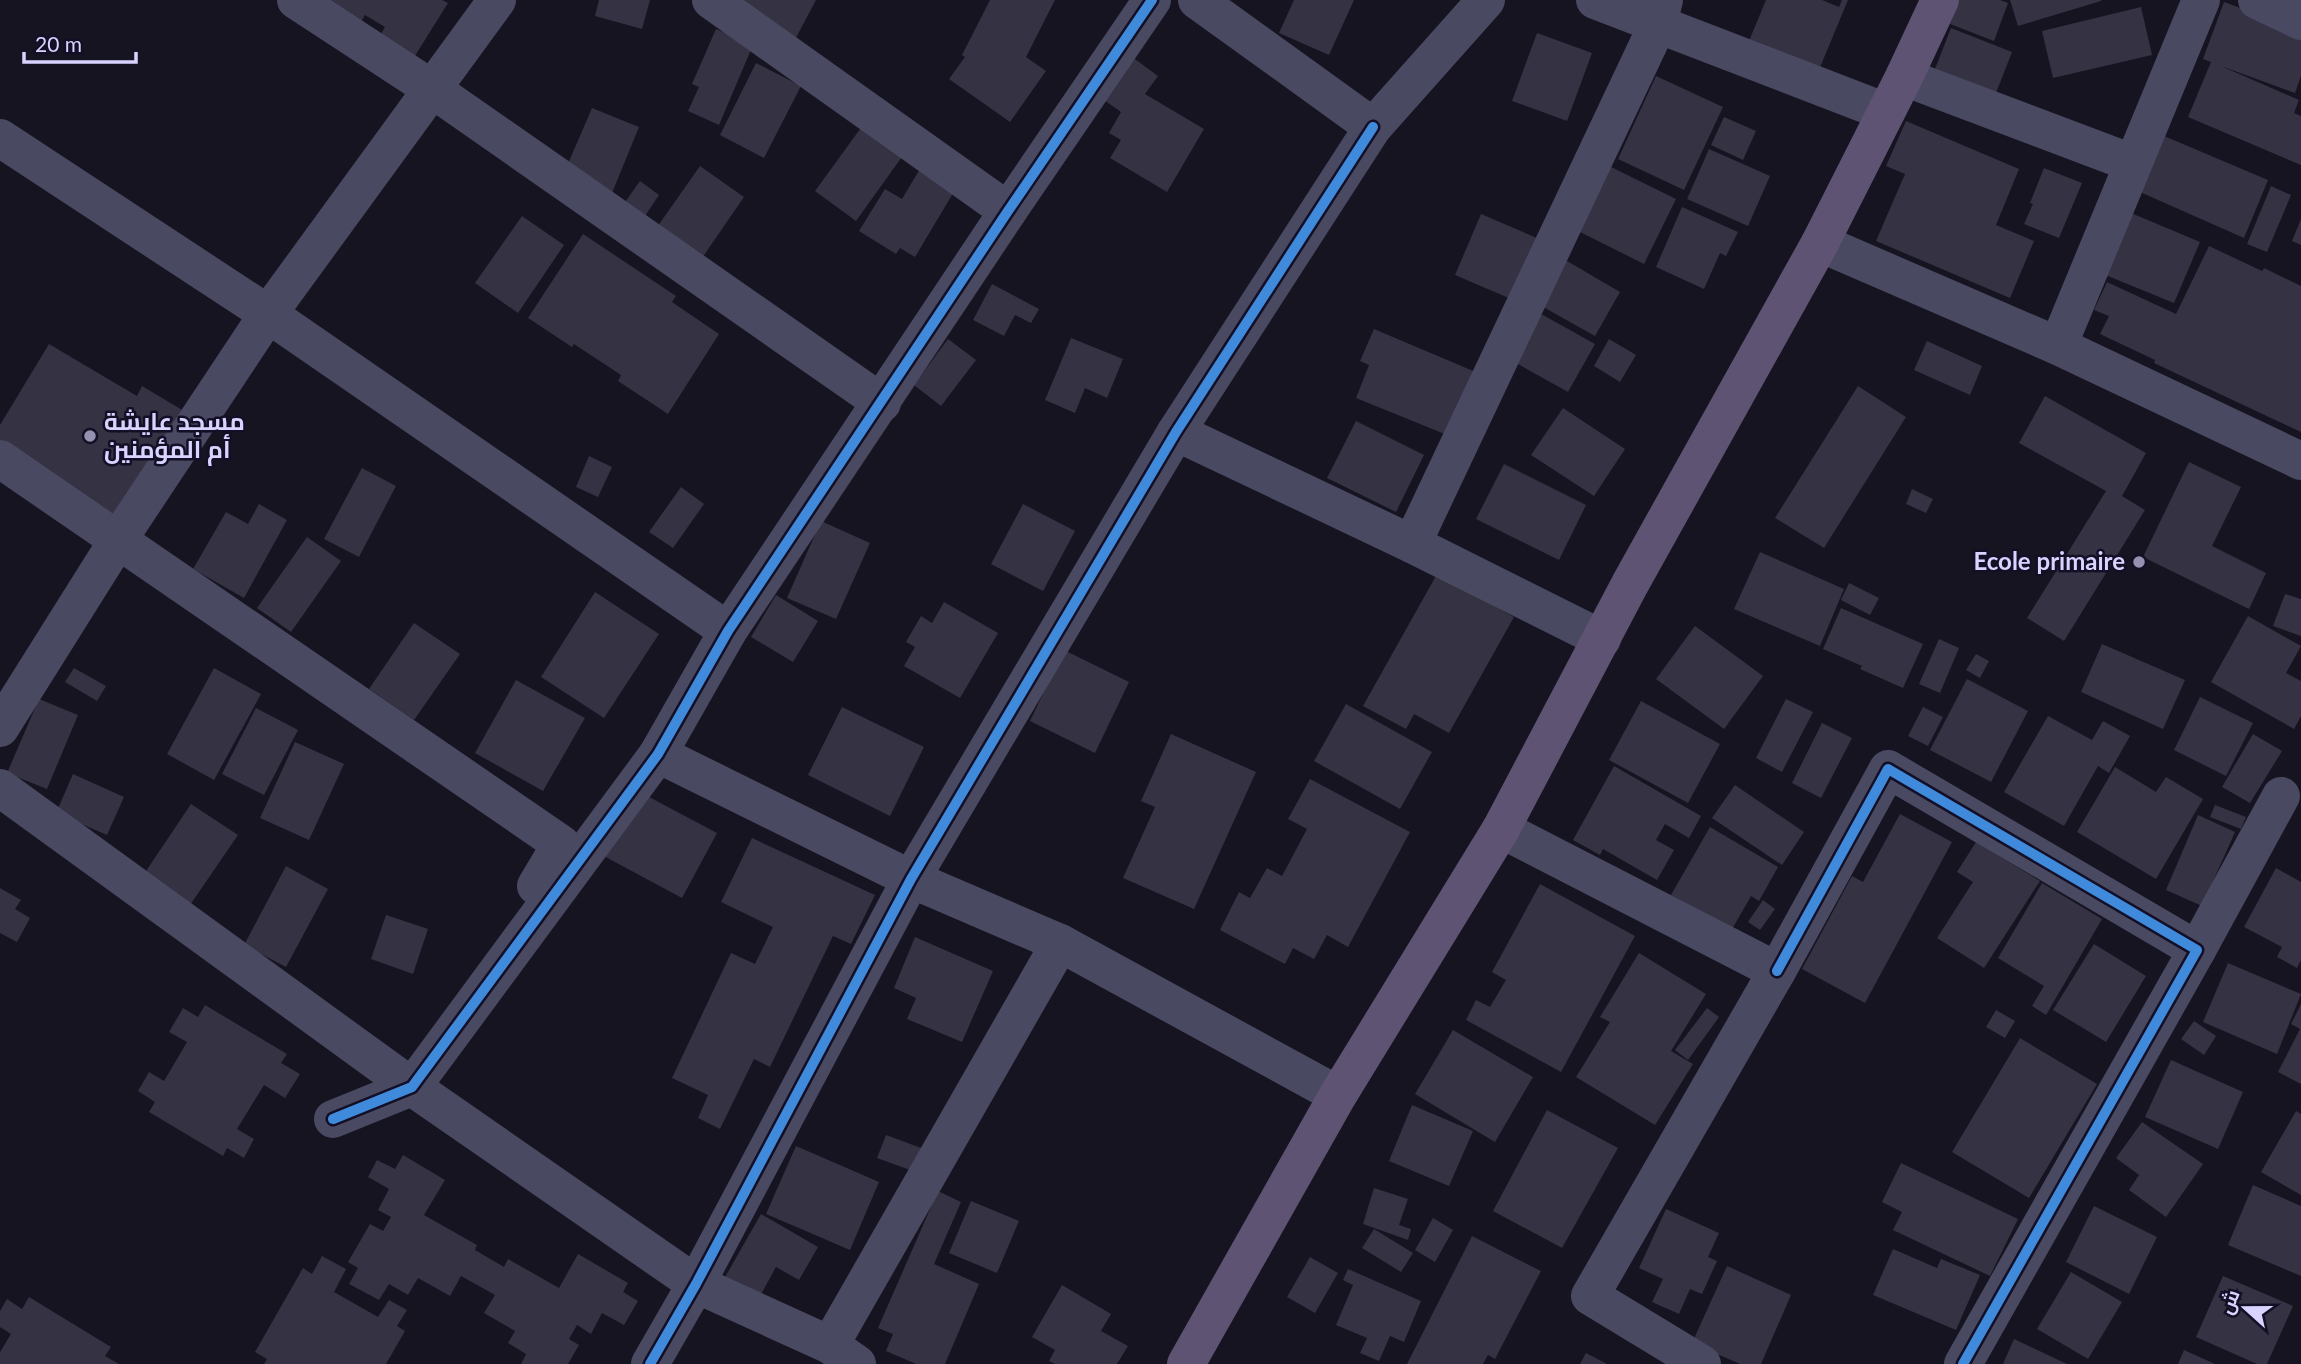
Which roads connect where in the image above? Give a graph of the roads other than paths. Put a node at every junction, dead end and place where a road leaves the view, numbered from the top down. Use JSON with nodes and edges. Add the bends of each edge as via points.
{"nodes":[{"id":1,"x":296,"y":0,"type":"edge"},
{"id":2,"x":497,"y":0,"type":"edge"},
{"id":3,"x":711,"y":0,"type":"edge"},
{"id":4,"x":1152,"y":0,"type":"edge"},
{"id":5,"x":1197,"y":0,"type":"edge"},
{"id":6,"x":1486,"y":0,"type":"edge"},
{"id":7,"x":1595,"y":0,"type":"edge"},
{"id":8,"x":1940,"y":0,"type":"edge"},
{"id":9,"x":2200,"y":0,"type":"edge"},
{"id":10,"x":2257,"y":0,"type":"edge"},
{"id":11,"x":1661,"y":12,"type":"edge"},
{"id":12,"x":2301,"y":21,"type":"edge"},
{"id":13,"x":1904,"y":77,"type":"junction"},
{"id":14,"x":432,"y":89,"type":"junction"},
{"id":15,"x":1886,"y":112,"type":"junction"},
{"id":16,"x":1373,"y":127,"type":"junction"},
{"id":17,"x":0,"y":138,"type":"edge"},
{"id":18,"x":2132,"y":163,"type":"junction"},
{"id":19,"x":1008,"y":211,"type":"junction"},
{"id":20,"x":1820,"y":243,"type":"junction"},
{"id":21,"x":268,"y":314,"type":"junction"},
{"id":22,"x":2059,"y":346,"type":"junction"},
{"id":23,"x":882,"y":403,"type":"junction"},
{"id":24,"x":1176,"y":432,"type":"junction"},
{"id":25,"x":0,"y":459,"type":"edge"},
{"id":26,"x":2301,"y":461,"type":"edge"},
{"id":27,"x":118,"y":540,"type":"junction"},
{"id":28,"x":1412,"y":544,"type":"junction"},
{"id":29,"x":728,"y":631,"type":"junction"},
{"id":30,"x":1602,"y":639,"type":"junction"},
{"id":31,"x":0,"y":728,"type":"edge"},
{"id":32,"x":659,"y":754,"type":"junction"},
{"id":33,"x":0,"y":788,"type":"edge"},
{"id":34,"x":2281,"y":796,"type":"dead end"},
{"id":35,"x":1501,"y":829,"type":"junction"},
{"id":36,"x":911,"y":879,"type":"junction"},
{"id":37,"x":1060,"y":943,"type":"junction"},
{"id":38,"x":2197,"y":950,"type":"junction"},
{"id":39,"x":1777,"y":971,"type":"junction"},
{"id":40,"x":412,"y":1087,"type":"junction"},
{"id":41,"x":1338,"y":1096,"type":"junction"},
{"id":42,"x":333,"y":1119,"type":"dead end"},
{"id":43,"x":696,"y":1284,"type":"junction"},
{"id":44,"x":843,"y":1355,"type":"edge"},
{"id":45,"x":650,"y":1364,"type":"edge"},
{"id":46,"x":1186,"y":1364,"type":"edge"},
{"id":47,"x":1702,"y":1364,"type":"edge"},
{"id":48,"x":1963,"y":1364,"type":"edge"}],
"edges":[{"from":1,"to":14,"type":"street"},
{"from":2,"to":14,"type":"street"},
{"from":3,"to":19,"type":"street"},
{"from":4,"to":19,"type":"street"},
{"from":5,"to":16,"type":"street"},
{"from":6,"to":16,"type":"street"},
{"from":7,"to":11,"type":"street"},
{"from":8,"to":13,"type":"main road"},
{"from":9,"to":18,"type":"street"},
{"from":10,"to":12,"type":"street"},
{"from":11,"to":15,"type":"street"},
{"from":11,"to":28,"type":"street"},
{"from":13,"to":15,"type":"main road"},
{"from":13,"to":18,"type":"street"},
{"from":14,"to":21,"type":"street"},
{"from":14,"to":23,"type":"street"},
{"from":15,"to":20,"type":"main road"},
{"from":16,"to":24,"type":"street"},
{"from":17,"to":21,"type":"street"},
{"from":18,"to":22,"type":"street"},
{"from":19,"to":23,"type":"street"},
{"from":20,"to":22,"type":"street"},
{"from":20,"to":30,"type":"main road"},
{"from":21,"to":27,"type":"street"},
{"from":21,"to":29,"type":"street"},
{"from":22,"to":26,"type":"street"},
{"from":23,"to":29,"type":"street"},
{"from":24,"to":28,"type":"street"},
{"from":24,"to":36,"type":"street"},
{"from":25,"to":27,"type":"street"},
{"from":27,"to":31,"type":"street"},
{"from":27,"to":40,"type":"street","via":[[561,844]]},
{"from":28,"to":30,"type":"street"},
{"from":29,"to":32,"type":"street"},
{"from":30,"to":35,"type":"main road"},
{"from":32,"to":36,"type":"street"},
{"from":32,"to":40,"type":"street"},
{"from":33,"to":40,"type":"street"},
{"from":34,"to":38,"type":"street"},
{"from":35,"to":39,"type":"street"},
{"from":35,"to":41,"type":"main road"},
{"from":36,"to":37,"type":"street"},
{"from":36,"to":43,"type":"street"},
{"from":37,"to":41,"type":"street"},
{"from":37,"to":44,"type":"street"},
{"from":38,"to":39,"type":"street","via":[[1888,768]]},
{"from":38,"to":48,"type":"street"},
{"from":39,"to":47,"type":"street","via":[[1590,1296]]},
{"from":40,"to":42,"type":"street"},
{"from":40,"to":43,"type":"street"},
{"from":41,"to":46,"type":"main road"},
{"from":43,"to":44,"type":"street"},
{"from":43,"to":45,"type":"street"}]}
